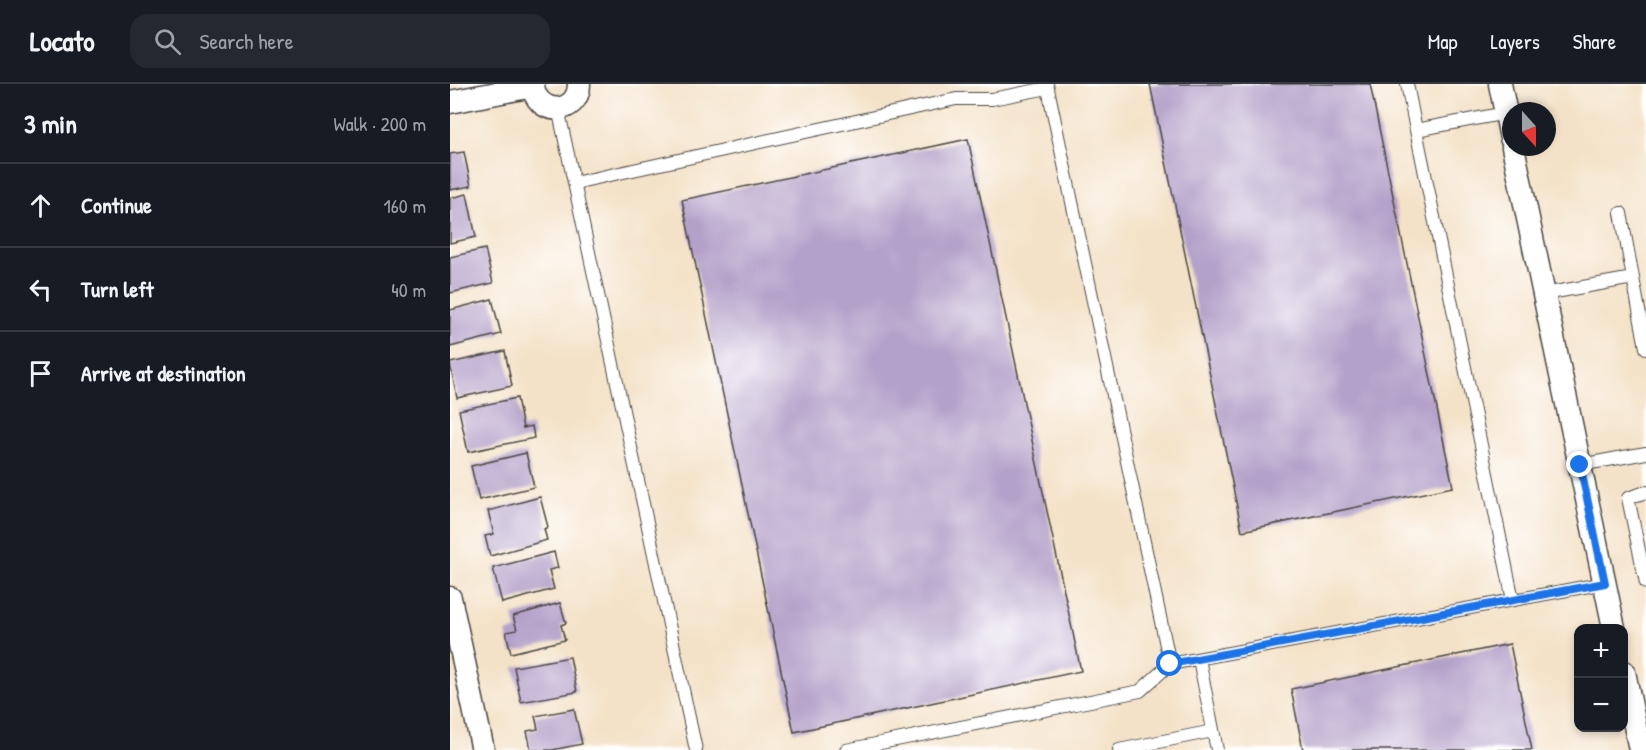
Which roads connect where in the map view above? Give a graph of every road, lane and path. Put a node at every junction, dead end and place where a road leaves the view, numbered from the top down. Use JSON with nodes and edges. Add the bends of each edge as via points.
{"nodes":[{"id":1,"x":579,"y":84,"type":"edge"},
{"id":2,"x":1407,"y":84,"type":"edge"},
{"id":3,"x":1500,"y":84,"type":"edge"},
{"id":4,"x":533,"y":85,"type":"edge"},
{"id":5,"x":1048,"y":86,"type":"edge"},
{"id":6,"x":450,"y":102,"type":"edge"},
{"id":7,"x":1504,"y":102,"type":"edge"},
{"id":8,"x":558,"y":108,"type":"junction"},
{"id":9,"x":1502,"y":114,"type":"edge"},
{"id":10,"x":1416,"y":130,"type":"junction"},
{"id":11,"x":1515,"y":156,"type":"edge"},
{"id":12,"x":574,"y":183,"type":"junction"},
{"id":13,"x":1621,"y":213,"type":"dead end"},
{"id":14,"x":1633,"y":278,"type":"junction"},
{"id":15,"x":1544,"y":294,"type":"junction"},
{"id":16,"x":1646,"y":348,"type":"edge"},
{"id":17,"x":1646,"y":453,"type":"edge"},
{"id":18,"x":1580,"y":465,"type":"junction"},
{"id":19,"x":1646,"y":492,"type":"edge"},
{"id":20,"x":1605,"y":583,"type":"junction"},
{"id":21,"x":1646,"y":583,"type":"edge"},
{"id":22,"x":450,"y":598,"type":"edge"},
{"id":23,"x":1513,"y":600,"type":"junction"},
{"id":24,"x":1613,"y":624,"type":"edge"},
{"id":25,"x":1199,"y":659,"type":"junction"},
{"id":26,"x":1170,"y":664,"type":"junction"},
{"id":27,"x":1624,"y":678,"type":"edge"},
{"id":28,"x":1213,"y":731,"type":"junction"},
{"id":29,"x":483,"y":750,"type":"edge"},
{"id":30,"x":696,"y":750,"type":"edge"},
{"id":31,"x":846,"y":750,"type":"edge"},
{"id":32,"x":1119,"y":750,"type":"edge"},
{"id":33,"x":1217,"y":750,"type":"edge"},
{"id":34,"x":1640,"y":750,"type":"edge"}],
"edges":[{"from":1,"to":8,"type":"street","via":[[577,97]]},
{"from":2,"to":10,"type":"lane"},
{"from":3,"to":7,"type":"street"},
{"from":4,"to":6,"type":"street"},
{"from":4,"to":8,"type":"street","via":[[538,100]]},
{"from":5,"to":12,"type":"lane","via":[[992,99],[956,99]]},
{"from":5,"to":26,"type":"lane"},
{"from":8,"to":12,"type":"lane"},
{"from":9,"to":10,"type":"lane"},
{"from":10,"to":23,"type":"lane"},
{"from":11,"to":15,"type":"street"},
{"from":12,"to":30,"type":"lane"},
{"from":13,"to":14,"type":"lane"},
{"from":14,"to":15,"type":"lane"},
{"from":14,"to":16,"type":"lane"},
{"from":15,"to":18,"type":"street"},
{"from":17,"to":18,"type":"lane"},
{"from":18,"to":20,"type":"street"},
{"from":19,"to":21,"type":"lane","via":[[1628,498]]},
{"from":20,"to":23,"type":"lane"},
{"from":20,"to":24,"type":"street"},
{"from":22,"to":29,"type":"street"},
{"from":23,"to":25,"type":"lane"},
{"from":25,"to":26,"type":"lane"},
{"from":25,"to":28,"type":"lane"},
{"from":26,"to":31,"type":"lane","via":[[1140,691]]},
{"from":27,"to":34,"type":"street"},
{"from":28,"to":32,"type":"lane"},
{"from":28,"to":33,"type":"lane"}]}
